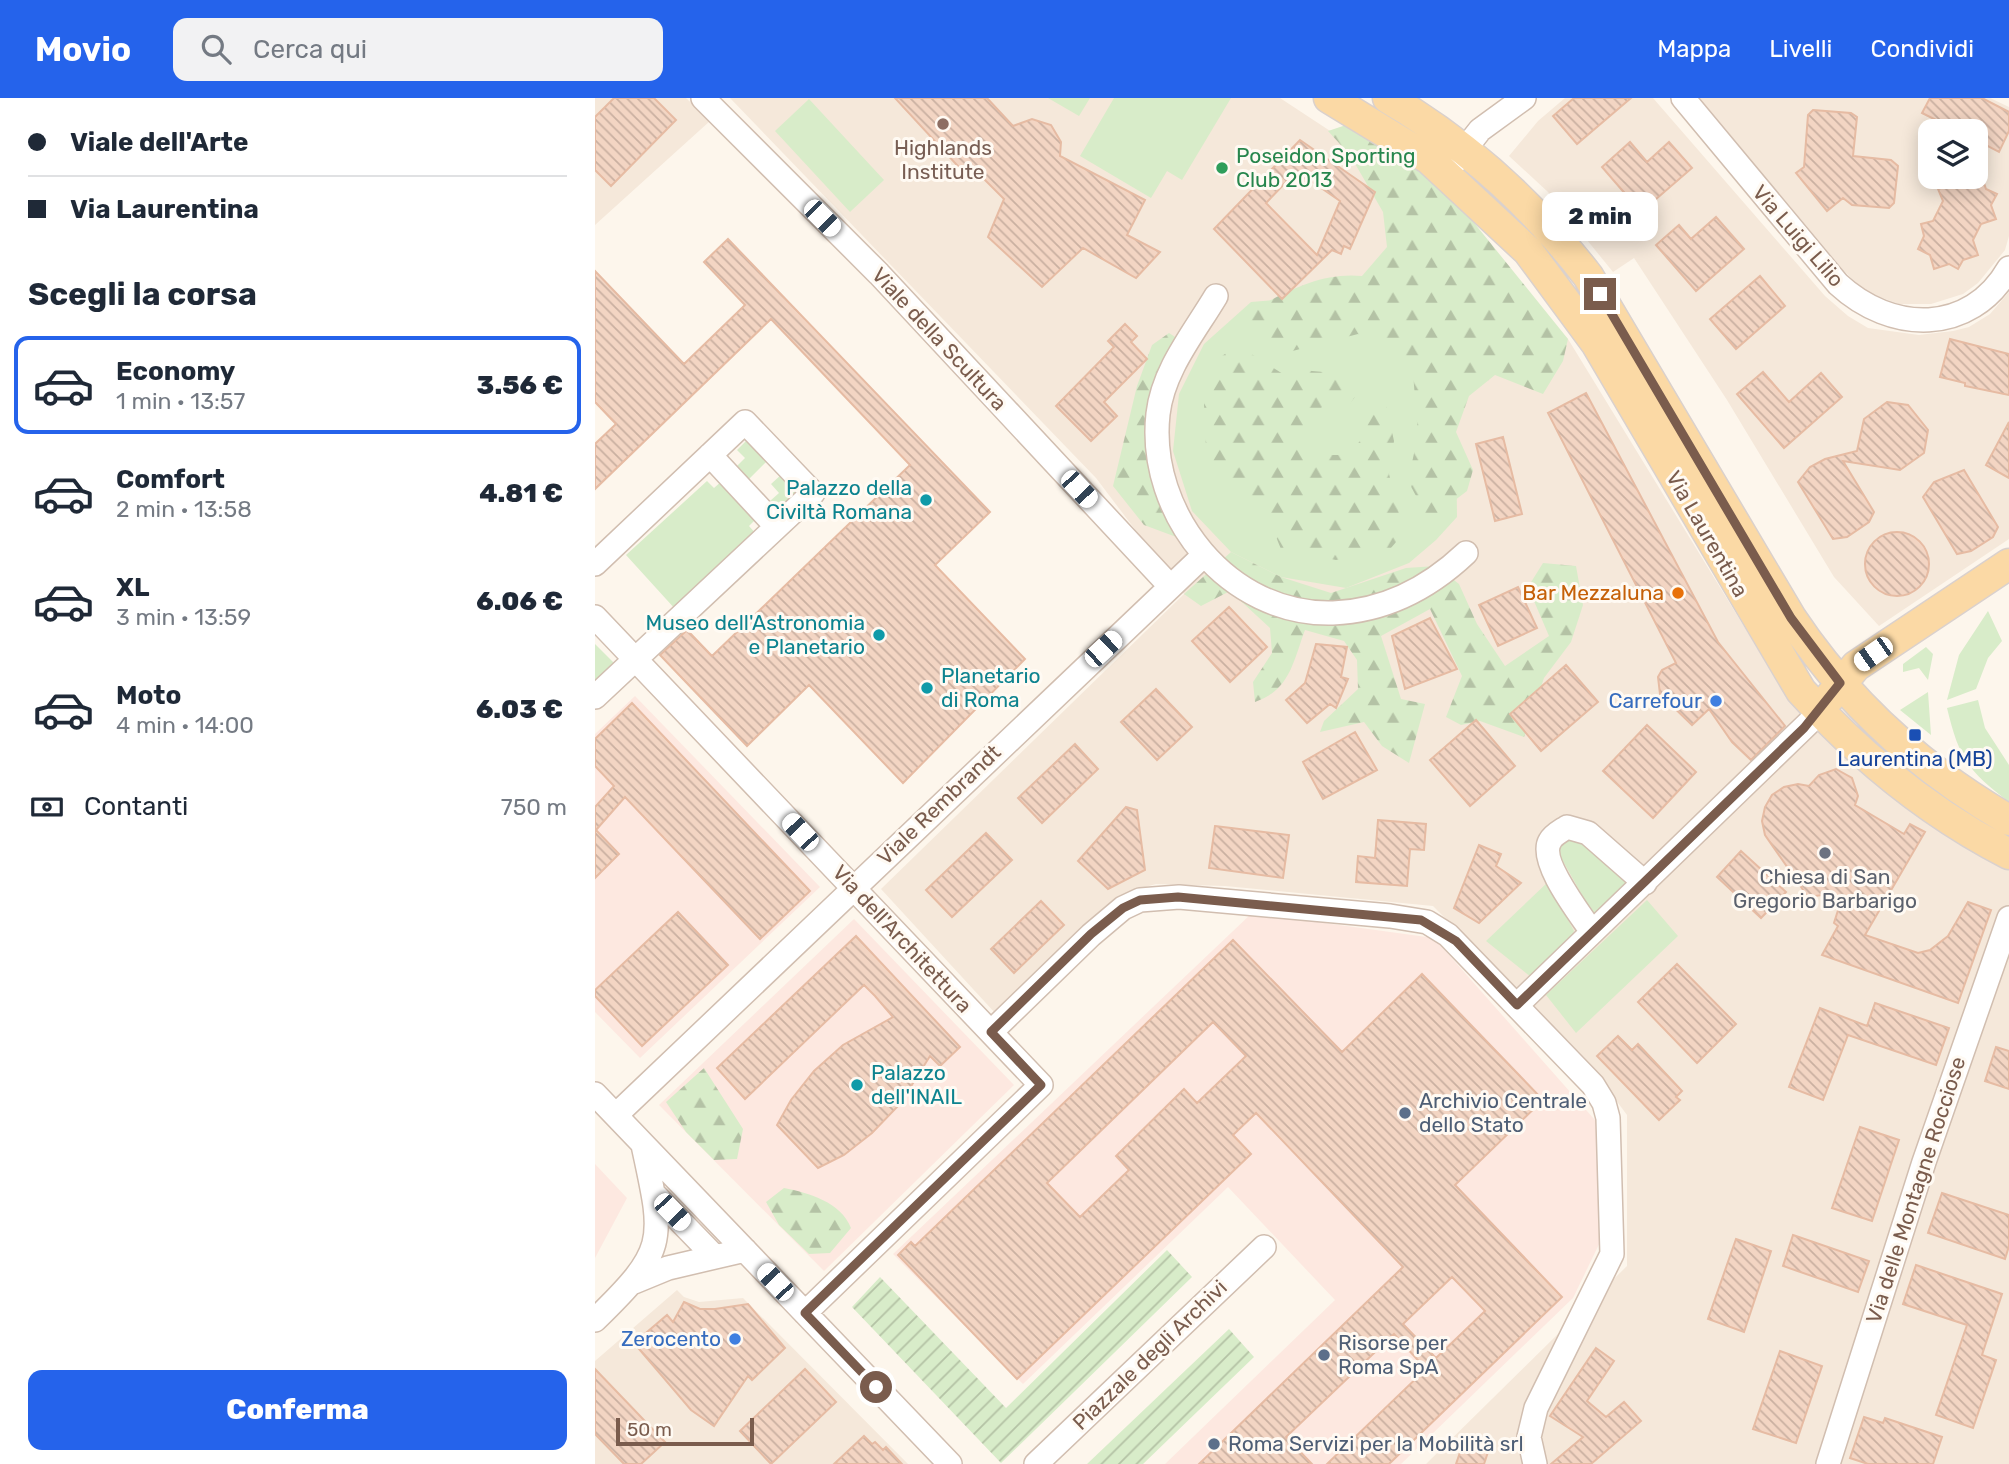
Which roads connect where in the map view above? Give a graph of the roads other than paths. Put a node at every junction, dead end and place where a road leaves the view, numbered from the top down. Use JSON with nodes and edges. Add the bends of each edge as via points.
{"nodes":[{"id":1,"x":703,"y":98,"type":"edge"},
{"id":2,"x":1329,"y":98,"type":"edge"},
{"id":3,"x":1388,"y":98,"type":"edge"},
{"id":4,"x":1524,"y":98,"type":"edge"},
{"id":5,"x":1683,"y":98,"type":"edge"},
{"id":6,"x":1463,"y":149,"type":"junction"},
{"id":7,"x":1446,"y":173,"type":"junction"},
{"id":8,"x":2009,"y":268,"type":"edge"},
{"id":9,"x":1216,"y":296,"type":"dead end"},
{"id":10,"x":710,"y":455,"type":"junction"},
{"id":11,"x":776,"y":526,"type":"junction"},
{"id":12,"x":1466,"y":553,"type":"dead end"},
{"id":13,"x":1204,"y":555,"type":"junction"},
{"id":14,"x":595,"y":564,"type":"edge"},
{"id":15,"x":2009,"y":564,"type":"edge"},
{"id":16,"x":1170,"y":586,"type":"junction"},
{"id":17,"x":595,"y":617,"type":"edge"},
{"id":18,"x":635,"y":658,"type":"junction"},
{"id":19,"x":1840,"y":683,"type":"junction"},
{"id":20,"x":595,"y":697,"type":"edge"},
{"id":21,"x":1820,"y":712,"type":"junction"},
{"id":22,"x":2009,"y":820,"type":"edge"},
{"id":23,"x":2009,"y":854,"type":"edge"},
{"id":24,"x":1645,"y":883,"type":"junction"},
{"id":25,"x":853,"y":887,"type":"junction"},
{"id":26,"x":2009,"y":918,"type":"edge"},
{"id":27,"x":1593,"y":932,"type":"junction"},
{"id":28,"x":1517,"y":1005,"type":"junction"},
{"id":29,"x":991,"y":1032,"type":"junction"},
{"id":30,"x":595,"y":1094,"type":"edge"},
{"id":31,"x":616,"y":1115,"type":"junction"},
{"id":32,"x":643,"y":1145,"type":"junction"},
{"id":33,"x":653,"y":1193,"type":"junction"},
{"id":34,"x":1264,"y":1247,"type":"dead end"},
{"id":35,"x":745,"y":1250,"type":"junction"},
{"id":36,"x":714,"y":1256,"type":"junction"},
{"id":37,"x":634,"y":1282,"type":"junction"},
{"id":38,"x":805,"y":1313,"type":"junction"},
{"id":39,"x":595,"y":1321,"type":"edge"},
{"id":40,"x":950,"y":1464,"type":"edge"},
{"id":41,"x":1036,"y":1464,"type":"edge"},
{"id":42,"x":1535,"y":1464,"type":"edge"},
{"id":43,"x":1828,"y":1464,"type":"edge"}],
"edges":[{"from":1,"to":16,"type":"street","name":"Viale della Scultura","via":[[879,274]]},
{"from":2,"to":7,"type":"main road","name":"Via Laurentina","via":[[1406,143]]},
{"from":3,"to":6,"type":"main road","name":"Via Laurentina"},
{"from":4,"to":6,"type":"street","via":[[1479,130]]},
{"from":5,"to":8,"type":"street","name":"Via Luigi Lilio","via":[[1837,284],[1868,308],[1910,321],[1947,317],[1986,296]]},
{"from":6,"to":7,"type":"street"},
{"from":6,"to":19,"type":"main road","name":"Via Laurentina","via":[[1539,219],[1588,276],[1791,618]]},
{"from":7,"to":21,"type":"main road","name":"Via Laurentina","via":[[1528,251],[1579,317],[1778,656]]},
{"from":9,"to":13,"type":"street","via":[[1164,388],[1157,442],[1159,466],[1171,502]]},
{"from":10,"to":11,"type":"street"},
{"from":10,"to":11,"type":"street","via":[[745,422],[813,493]]},
{"from":10,"to":14,"type":"street"},
{"from":11,"to":18,"type":"street"},
{"from":12,"to":13,"type":"street","via":[[1432,582],[1399,599],[1331,613],[1304,611],[1263,598]]},
{"from":13,"to":16,"type":"street","name":"Viale Rembrandt"},
{"from":15,"to":19,"type":"main road","via":[[1856,666]]},
{"from":16,"to":25,"type":"street","name":"Viale Rembrandt"},
{"from":17,"to":18,"type":"street","name":"Via dell'Architettura"},
{"from":18,"to":20,"type":"street"},
{"from":18,"to":25,"type":"street","name":"Via dell'Architettura"},
{"from":19,"to":21,"type":"main road"},
{"from":19,"to":22,"type":"main road","name":"Via Laurentina","via":[[1921,761]]},
{"from":21,"to":23,"type":"main road","name":"Via Laurentina","via":[[1909,792]]},
{"from":21,"to":24,"type":"street"},
{"from":24,"to":27,"type":"street"},
{"from":24,"to":27,"type":"street","via":[[1588,833],[1567,827],[1550,840],[1549,860]]},
{"from":25,"to":29,"type":"street","name":"Via dell'Architettura"},
{"from":25,"to":31,"type":"street","name":"Viale Rembrandt"},
{"from":26,"to":43,"type":"street","name":"Via delle Montagne Rocciose","via":[[1924,1162]]},
{"from":27,"to":28,"type":"street"},
{"from":28,"to":29,"type":"street","via":[[1456,941],[1427,922],[1156,897],[1123,908],[1091,934]]},
{"from":28,"to":42,"type":"street","via":[[1593,1084],[1608,1118],[1612,1254],[1536,1408],[1529,1446]]},
{"from":29,"to":38,"type":"street","name":"Via dell'Architettura","via":[[1041,1085]]},
{"from":30,"to":31,"type":"street"},
{"from":31,"to":32,"type":"street"},
{"from":32,"to":33,"type":"street"},
{"from":32,"to":35,"type":"street"},
{"from":33,"to":36,"type":"street"},
{"from":33,"to":37,"type":"street","via":[[656,1242]]},
{"from":34,"to":41,"type":"street","name":"Piazzale degli Archivi"},
{"from":35,"to":36,"type":"street"},
{"from":35,"to":38,"type":"street"},
{"from":36,"to":37,"type":"street"},
{"from":37,"to":39,"type":"street"},
{"from":38,"to":40,"type":"street"}]}
